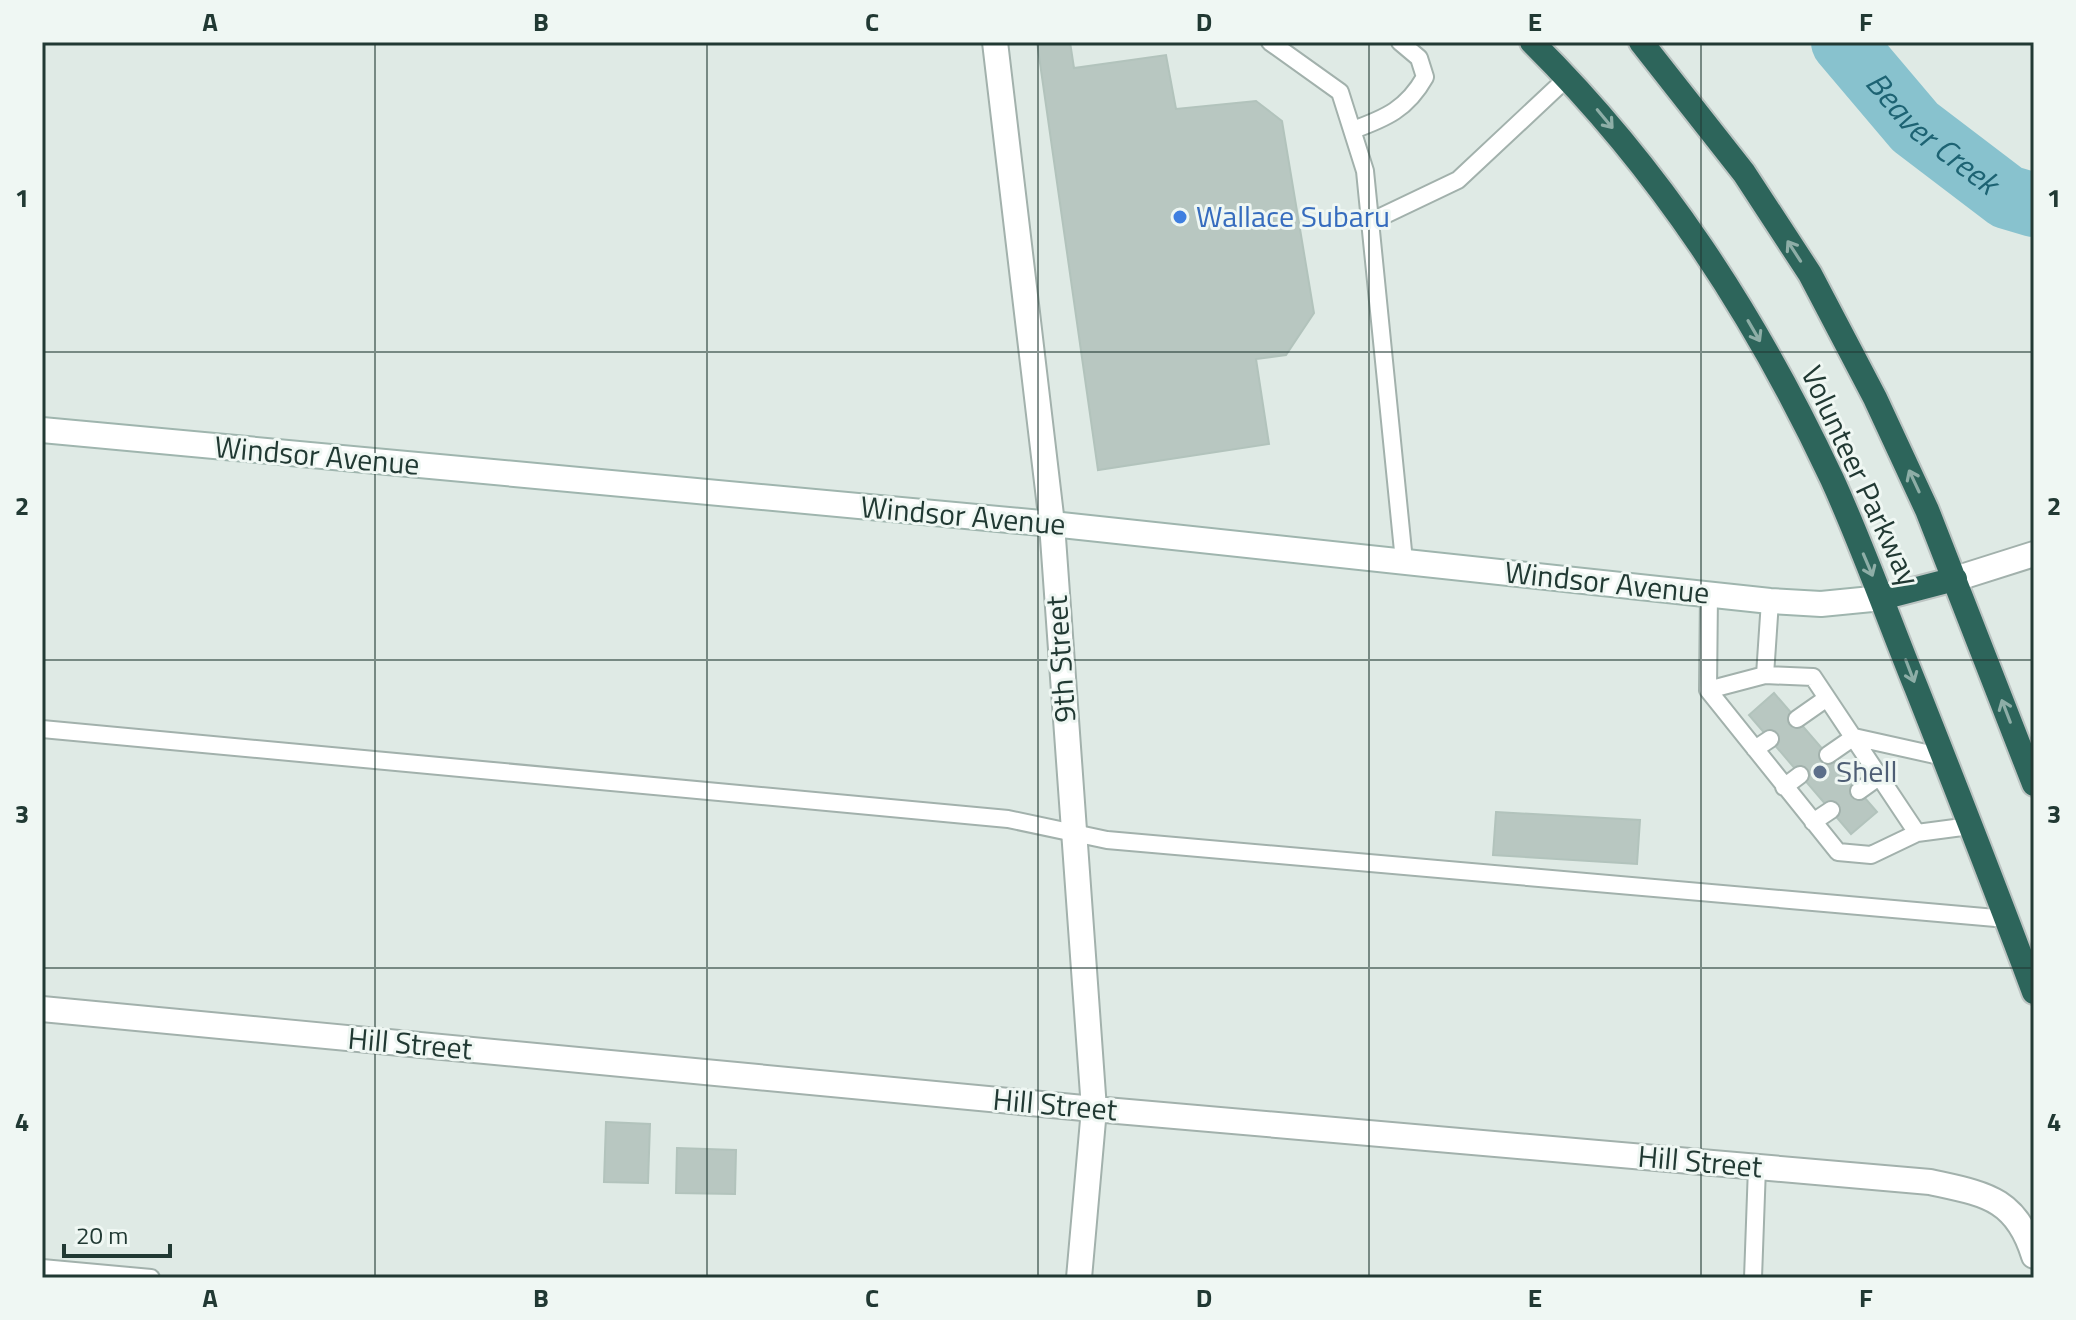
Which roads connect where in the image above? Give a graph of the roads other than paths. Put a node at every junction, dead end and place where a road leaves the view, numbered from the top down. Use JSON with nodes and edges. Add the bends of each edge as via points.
{"nodes":[{"id":1,"x":995,"y":42,"type":"edge"},
{"id":2,"x":1270,"y":42,"type":"edge"},
{"id":3,"x":1400,"y":42,"type":"edge"},
{"id":4,"x":1532,"y":42,"type":"edge"},
{"id":5,"x":1641,"y":42,"type":"edge"},
{"id":6,"x":1568,"y":77,"type":"junction"},
{"id":7,"x":1353,"y":130,"type":"junction"},
{"id":8,"x":1370,"y":222,"type":"junction"},
{"id":9,"x":42,"y":430,"type":"edge"},
{"id":10,"x":1052,"y":524,"type":"junction"},
{"id":11,"x":2034,"y":554,"type":"edge"},
{"id":12,"x":1404,"y":561,"type":"junction"},
{"id":13,"x":1955,"y":579,"type":"junction"},
{"id":14,"x":1709,"y":594,"type":"junction"},
{"id":15,"x":1882,"y":598,"type":"junction"},
{"id":16,"x":1770,"y":601,"type":"junction"},
{"id":17,"x":1765,"y":675,"type":"junction"},
{"id":18,"x":1708,"y":690,"type":"junction"},
{"id":19,"x":1827,"y":698,"type":"junction"},
{"id":20,"x":1797,"y":719,"type":"dead end"},
{"id":21,"x":42,"y":729,"type":"edge"},
{"id":22,"x":1854,"y":737,"type":"junction"},
{"id":23,"x":1770,"y":739,"type":"dead end"},
{"id":24,"x":1755,"y":749,"type":"junction"},
{"id":25,"x":1828,"y":755,"type":"dead end"},
{"id":26,"x":1944,"y":757,"type":"junction"},
{"id":27,"x":1800,"y":775,"type":"dead end"},
{"id":28,"x":1880,"y":776,"type":"junction"},
{"id":29,"x":2034,"y":784,"type":"edge"},
{"id":30,"x":1784,"y":787,"type":"junction"},
{"id":31,"x":1859,"y":791,"type":"dead end"},
{"id":32,"x":1831,"y":810,"type":"dead end"},
{"id":33,"x":1813,"y":822,"type":"junction"},
{"id":34,"x":1970,"y":826,"type":"junction"},
{"id":35,"x":1073,"y":833,"type":"junction"},
{"id":36,"x":1917,"y":833,"type":"junction"},
{"id":37,"x":2007,"y":919,"type":"junction"},
{"id":38,"x":2034,"y":992,"type":"edge"},
{"id":39,"x":42,"y":1009,"type":"edge"},
{"id":40,"x":1094,"y":1109,"type":"junction"},
{"id":41,"x":1757,"y":1167,"type":"junction"},
{"id":42,"x":2034,"y":1256,"type":"edge"},
{"id":43,"x":42,"y":1268,"type":"edge"},
{"id":44,"x":151,"y":1278,"type":"edge"},
{"id":45,"x":1079,"y":1278,"type":"edge"},
{"id":46,"x":1753,"y":1278,"type":"edge"}],
"edges":[{"from":1,"to":10,"type":"street","name":"9th Street"},
{"from":2,"to":7,"type":"lane","via":[[1340,92]]},
{"from":3,"to":7,"type":"lane","via":[[1419,58],[1425,77],[1414,97],[1385,119]]},
{"from":4,"to":6,"type":"highway","name":"Volunteer Parkway"},
{"from":13,"to":5,"type":"highway","name":"Volunteer Parkway","one_way":true,"via":[[1875,398],[1810,274],[1744,173]]},
{"from":6,"to":8,"type":"lane","via":[[1458,180]]},
{"from":6,"to":15,"type":"highway","name":"Volunteer Parkway","one_way":true,"via":[[1674,204],[1727,285],[1809,431]]},
{"from":7,"to":8,"type":"lane","via":[[1365,171]]},
{"from":8,"to":12,"type":"lane"},
{"from":9,"to":10,"type":"street","name":"Windsor Avenue"},
{"from":10,"to":12,"type":"street","name":"Windsor Avenue"},
{"from":10,"to":35,"type":"street","name":"9th Street"},
{"from":11,"to":13,"type":"street"},
{"from":12,"to":14,"type":"street","name":"Windsor Avenue"},
{"from":13,"to":15,"type":"highway"},
{"from":29,"to":13,"type":"highway","name":"Volunteer Parkway","one_way":true},
{"from":14,"to":16,"type":"street","name":"Windsor Avenue"},
{"from":14,"to":18,"type":"lane"},
{"from":15,"to":16,"type":"street","name":"Windsor Avenue","via":[[1821,604]]},
{"from":15,"to":26,"type":"highway","name":"Volunteer Parkway","one_way":true},
{"from":16,"to":17,"type":"lane"},
{"from":17,"to":18,"type":"lane"},
{"from":17,"to":19,"type":"lane","via":[[1813,677]]},
{"from":18,"to":24,"type":"lane"},
{"from":19,"to":20,"type":"lane"},
{"from":19,"to":22,"type":"lane"},
{"from":21,"to":35,"type":"lane","via":[[1008,819]]},
{"from":22,"to":25,"type":"lane"},
{"from":22,"to":26,"type":"lane"},
{"from":22,"to":28,"type":"lane"},
{"from":23,"to":24,"type":"lane"},
{"from":24,"to":30,"type":"lane"},
{"from":26,"to":34,"type":"highway","name":"Volunteer Parkway"},
{"from":27,"to":30,"type":"lane"},
{"from":28,"to":31,"type":"lane"},
{"from":28,"to":36,"type":"lane"},
{"from":30,"to":33,"type":"lane"},
{"from":32,"to":33,"type":"lane"},
{"from":33,"to":36,"type":"lane","via":[[1838,852],[1871,855]]},
{"from":34,"to":36,"type":"lane"},
{"from":34,"to":37,"type":"highway","name":"Volunteer Parkway"},
{"from":35,"to":37,"type":"lane"},
{"from":35,"to":40,"type":"street","name":"9th Street"},
{"from":37,"to":38,"type":"highway","name":"Volunteer Parkway"},
{"from":39,"to":40,"type":"street","name":"Hill Street"},
{"from":40,"to":41,"type":"street","name":"Hill Street"},
{"from":40,"to":45,"type":"street","name":"9th Street"},
{"from":41,"to":42,"type":"street","name":"Hill Street","via":[[1930,1182],[1983,1194],[2008,1209],[2027,1233]]},
{"from":41,"to":46,"type":"lane"},
{"from":43,"to":44,"type":"lane"}]}
